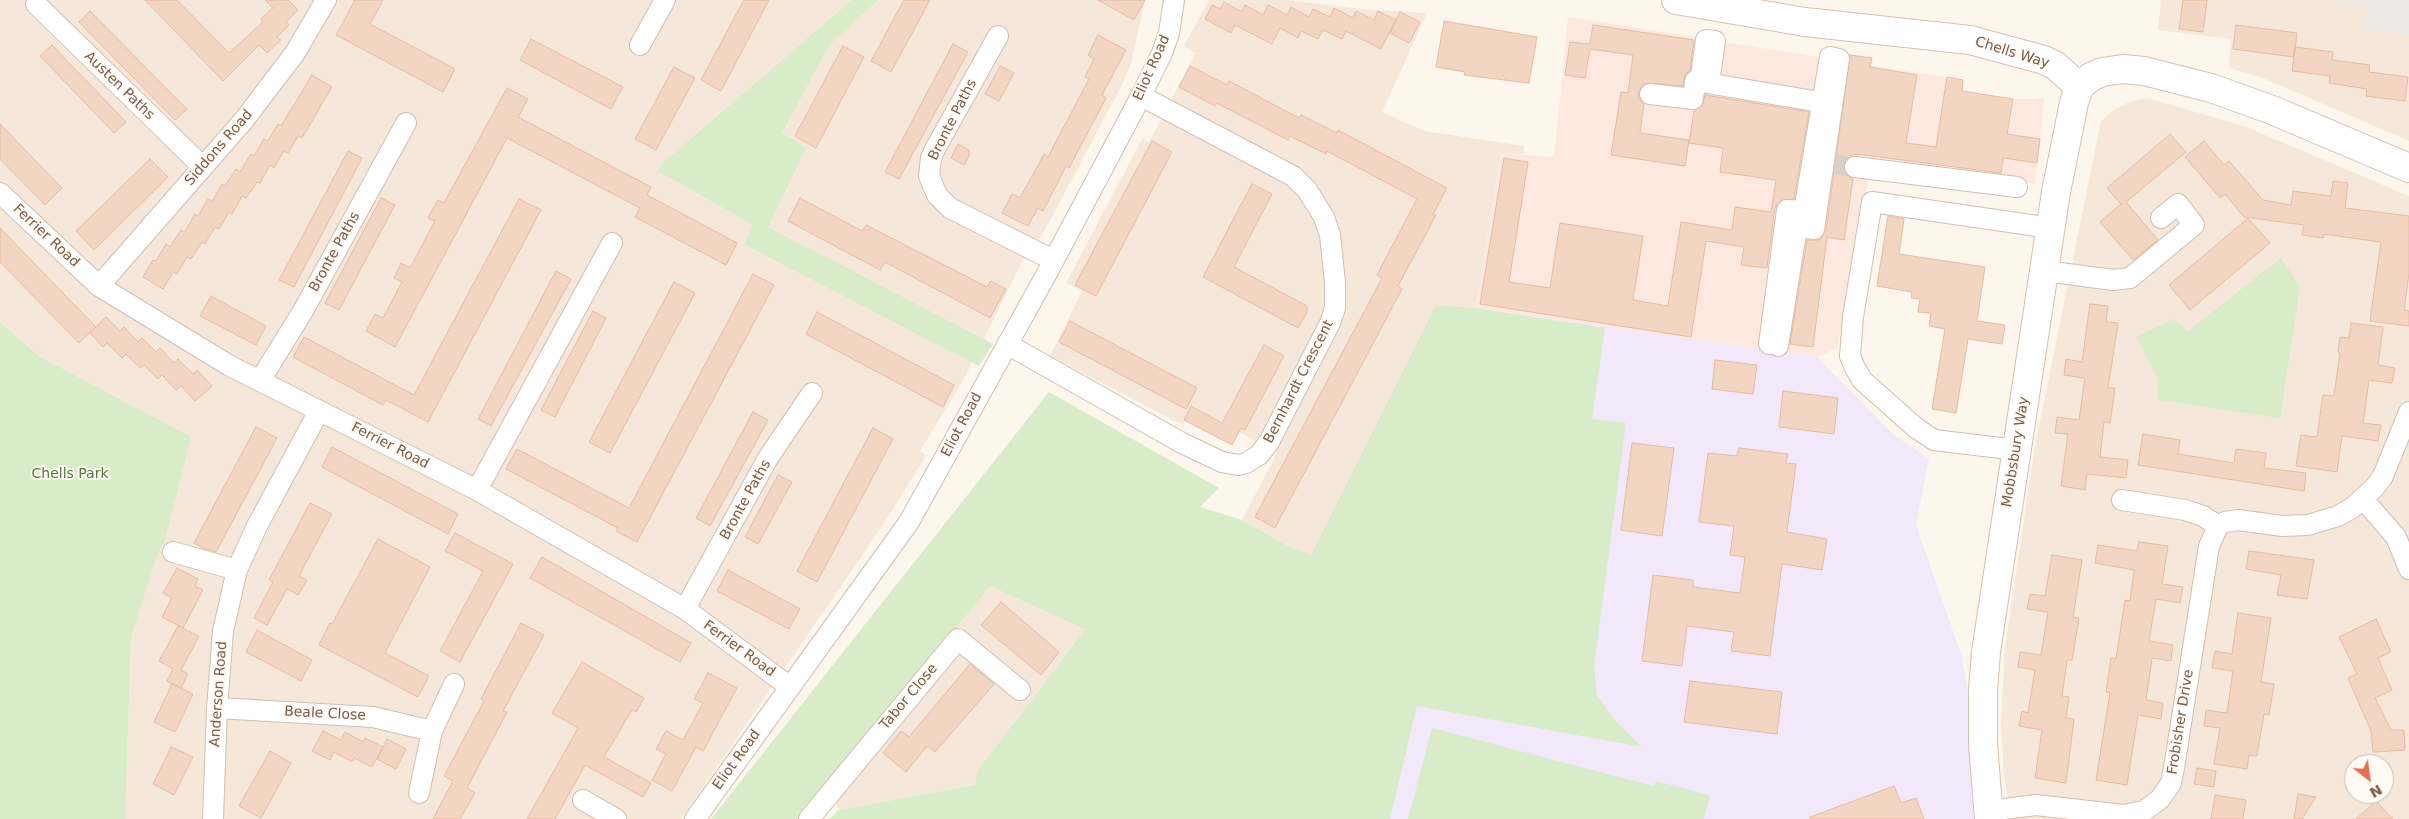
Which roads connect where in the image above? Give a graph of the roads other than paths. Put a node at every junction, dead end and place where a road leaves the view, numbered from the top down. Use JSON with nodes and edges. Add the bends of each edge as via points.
{"nodes":[{"id":1,"x":326,"y":0,"type":"edge"},
{"id":2,"x":664,"y":0,"type":"edge"},
{"id":3,"x":1174,"y":0,"type":"edge"},
{"id":4,"x":1676,"y":0,"type":"edge"},
{"id":5,"x":36,"y":4,"type":"dead end"},
{"id":6,"x":1716,"y":6,"type":"junction"},
{"id":7,"x":1854,"y":27,"type":"junction"},
{"id":8,"x":1711,"y":34,"type":"dead end"},
{"id":9,"x":998,"y":36,"type":"dead end"},
{"id":10,"x":640,"y":45,"type":"dead end"},
{"id":11,"x":1836,"y":50,"type":"dead end"},
{"id":12,"x":2079,"y":87,"type":"junction"},
{"id":13,"x":1650,"y":94,"type":"dead end"},
{"id":14,"x":1141,"y":96,"type":"junction"},
{"id":15,"x":1827,"y":104,"type":"junction"},
{"id":16,"x":406,"y":123,"type":"dead end"},
{"id":17,"x":203,"y":167,"type":"junction"},
{"id":18,"x":1855,"y":167,"type":"tunnel mouth"},
{"id":19,"x":2409,"y":168,"type":"edge"},
{"id":20,"x":2017,"y":187,"type":"dead end"},
{"id":21,"x":0,"y":193,"type":"edge"},
{"id":22,"x":2161,"y":218,"type":"dead end"},
{"id":23,"x":1801,"y":219,"type":"junction"},
{"id":24,"x":2051,"y":228,"type":"junction"},
{"id":25,"x":612,"y":243,"type":"dead end"},
{"id":26,"x":1054,"y":260,"type":"junction"},
{"id":27,"x":2045,"y":271,"type":"junction"},
{"id":28,"x":99,"y":286,"type":"junction"},
{"id":29,"x":1007,"y":344,"type":"junction"},
{"id":30,"x":1774,"y":345,"type":"dead end"},
{"id":31,"x":261,"y":379,"type":"junction"},
{"id":32,"x":812,"y":393,"type":"dead end"},
{"id":33,"x":319,"y":411,"type":"junction"},
{"id":34,"x":2409,"y":412,"type":"edge"},
{"id":35,"x":2017,"y":450,"type":"junction"},
{"id":36,"x":477,"y":490,"type":"junction"},
{"id":37,"x":2363,"y":499,"type":"junction"},
{"id":38,"x":2122,"y":500,"type":"dead end"},
{"id":39,"x":2218,"y":526,"type":"junction"},
{"id":40,"x":173,"y":552,"type":"dead end"},
{"id":41,"x":2409,"y":569,"type":"edge"},
{"id":42,"x":237,"y":570,"type":"junction"},
{"id":43,"x":685,"y":609,"type":"junction"},
{"id":44,"x":454,"y":684,"type":"dead end"},
{"id":45,"x":790,"y":687,"type":"junction"},
{"id":46,"x":1020,"y":690,"type":"dead end"},
{"id":47,"x":217,"y":708,"type":"junction"},
{"id":48,"x":432,"y":731,"type":"junction"},
{"id":49,"x":419,"y":793,"type":"dead end"},
{"id":50,"x":583,"y":800,"type":"dead end"},
{"id":51,"x":1989,"y":815,"type":"edge"},
{"id":52,"x":213,"y":819,"type":"edge"},
{"id":53,"x":616,"y":819,"type":"edge"},
{"id":54,"x":695,"y":819,"type":"edge"},
{"id":55,"x":809,"y":819,"type":"edge"}],
"edges":[{"from":1,"to":17,"type":"street","name":"Siddons Road","via":[[295,53]]},
{"from":2,"to":10,"type":"street"},
{"from":3,"to":14,"type":"street","name":"Eliot Road","via":[[1169,33]]},
{"from":4,"to":6,"type":"street","name":"Chells Way"},
{"from":5,"to":17,"type":"street","name":"Austen Paths"},
{"from":6,"to":7,"type":"street","name":"Chells Way"},
{"from":6,"to":8,"type":"street"},
{"from":7,"to":11,"type":"street"},
{"from":7,"to":12,"type":"street","name":"Chells Way","via":[[1970,40],[2030,56],[2056,66]]},
{"from":9,"to":26,"type":"street","name":"Bronte Paths","via":[[935,149],[929,176],[937,195],[950,208]]},
{"from":12,"to":19,"type":"street","via":[[2091,77],[2112,69],[2144,72],[2201,85],[2272,110]]},
{"from":12,"to":24,"type":"street","name":"Mobbsbury Way"},
{"from":13,"to":15,"type":"street","via":[[1693,99],[1695,81]]},
{"from":14,"to":26,"type":"street","name":"Eliot Road"},
{"from":14,"to":29,"type":"street","name":"Bernhardt Crescent","via":[[1293,176],[1307,190],[1324,217],[1330,235],[1335,308],[1269,442],[1259,455],[1246,463],[1222,462],[1182,443]]},
{"from":15,"to":23,"type":"street"},
{"from":15,"to":23,"type":"street","via":[[1827,164]]},
{"from":16,"to":31,"type":"street","name":"Bronte Paths","via":[[303,311]]},
{"from":17,"to":28,"type":"street","name":"Siddons Road"},
{"from":18,"to":20,"type":"street"},
{"from":21,"to":28,"type":"street","name":"Ferrier Road"},
{"from":22,"to":27,"type":"street","via":[[2178,204],[2194,225],[2130,278],[2113,280]]},
{"from":23,"to":30,"type":"street"},
{"from":24,"to":27,"type":"street","name":"Mobbsbury Way"},
{"from":24,"to":35,"type":"street","via":[[1872,202],[1853,317],[1850,356],[1855,368],[1874,391],[1916,428],[1934,440]]},
{"from":25,"to":36,"type":"street"},
{"from":26,"to":29,"type":"street","name":"Eliot Road"},
{"from":27,"to":35,"type":"street","name":"Mobbsbury Way"},
{"from":28,"to":31,"type":"street","name":"Ferrier Road","via":[[230,366]]},
{"from":29,"to":45,"type":"street","name":"Eliot Road","via":[[909,522]]},
{"from":31,"to":33,"type":"street","name":"Ferrier Road"},
{"from":32,"to":43,"type":"street","name":"Bronte Paths","via":[[768,458]]},
{"from":33,"to":36,"type":"street","name":"Ferrier Road"},
{"from":33,"to":42,"type":"street","name":"Anderson Road"},
{"from":34,"to":37,"type":"street","via":[[2383,476]]},
{"from":35,"to":51,"type":"street","name":"Mobbsbury Way","via":[[1983,690],[1983,744]]},
{"from":36,"to":43,"type":"street","name":"Ferrier Road"},
{"from":37,"to":39,"type":"street","via":[[2338,516],[2308,525],[2282,526],[2238,520]]},
{"from":37,"to":41,"type":"street","via":[[2396,537]]},
{"from":38,"to":39,"type":"street","via":[[2185,510]]},
{"from":39,"to":51,"type":"street","name":"Frobisher Drive","via":[[2209,546],[2174,768],[2170,783],[2160,799],[2144,811],[2123,815],[2050,805],[2021,806]]},
{"from":40,"to":42,"type":"street"},
{"from":42,"to":47,"type":"street","name":"Anderson Road","via":[[223,631]]},
{"from":43,"to":45,"type":"street","name":"Ferrier Road"},
{"from":44,"to":48,"type":"street"},
{"from":45,"to":54,"type":"street","name":"Eliot Road"},
{"from":46,"to":55,"type":"street","name":"Tabor Close","via":[[958,638]]},
{"from":47,"to":48,"type":"street","name":"Beale Close","via":[[372,717]]},
{"from":47,"to":52,"type":"street","name":"Anderson Road"},
{"from":48,"to":49,"type":"street"},
{"from":50,"to":53,"type":"street"}]}
